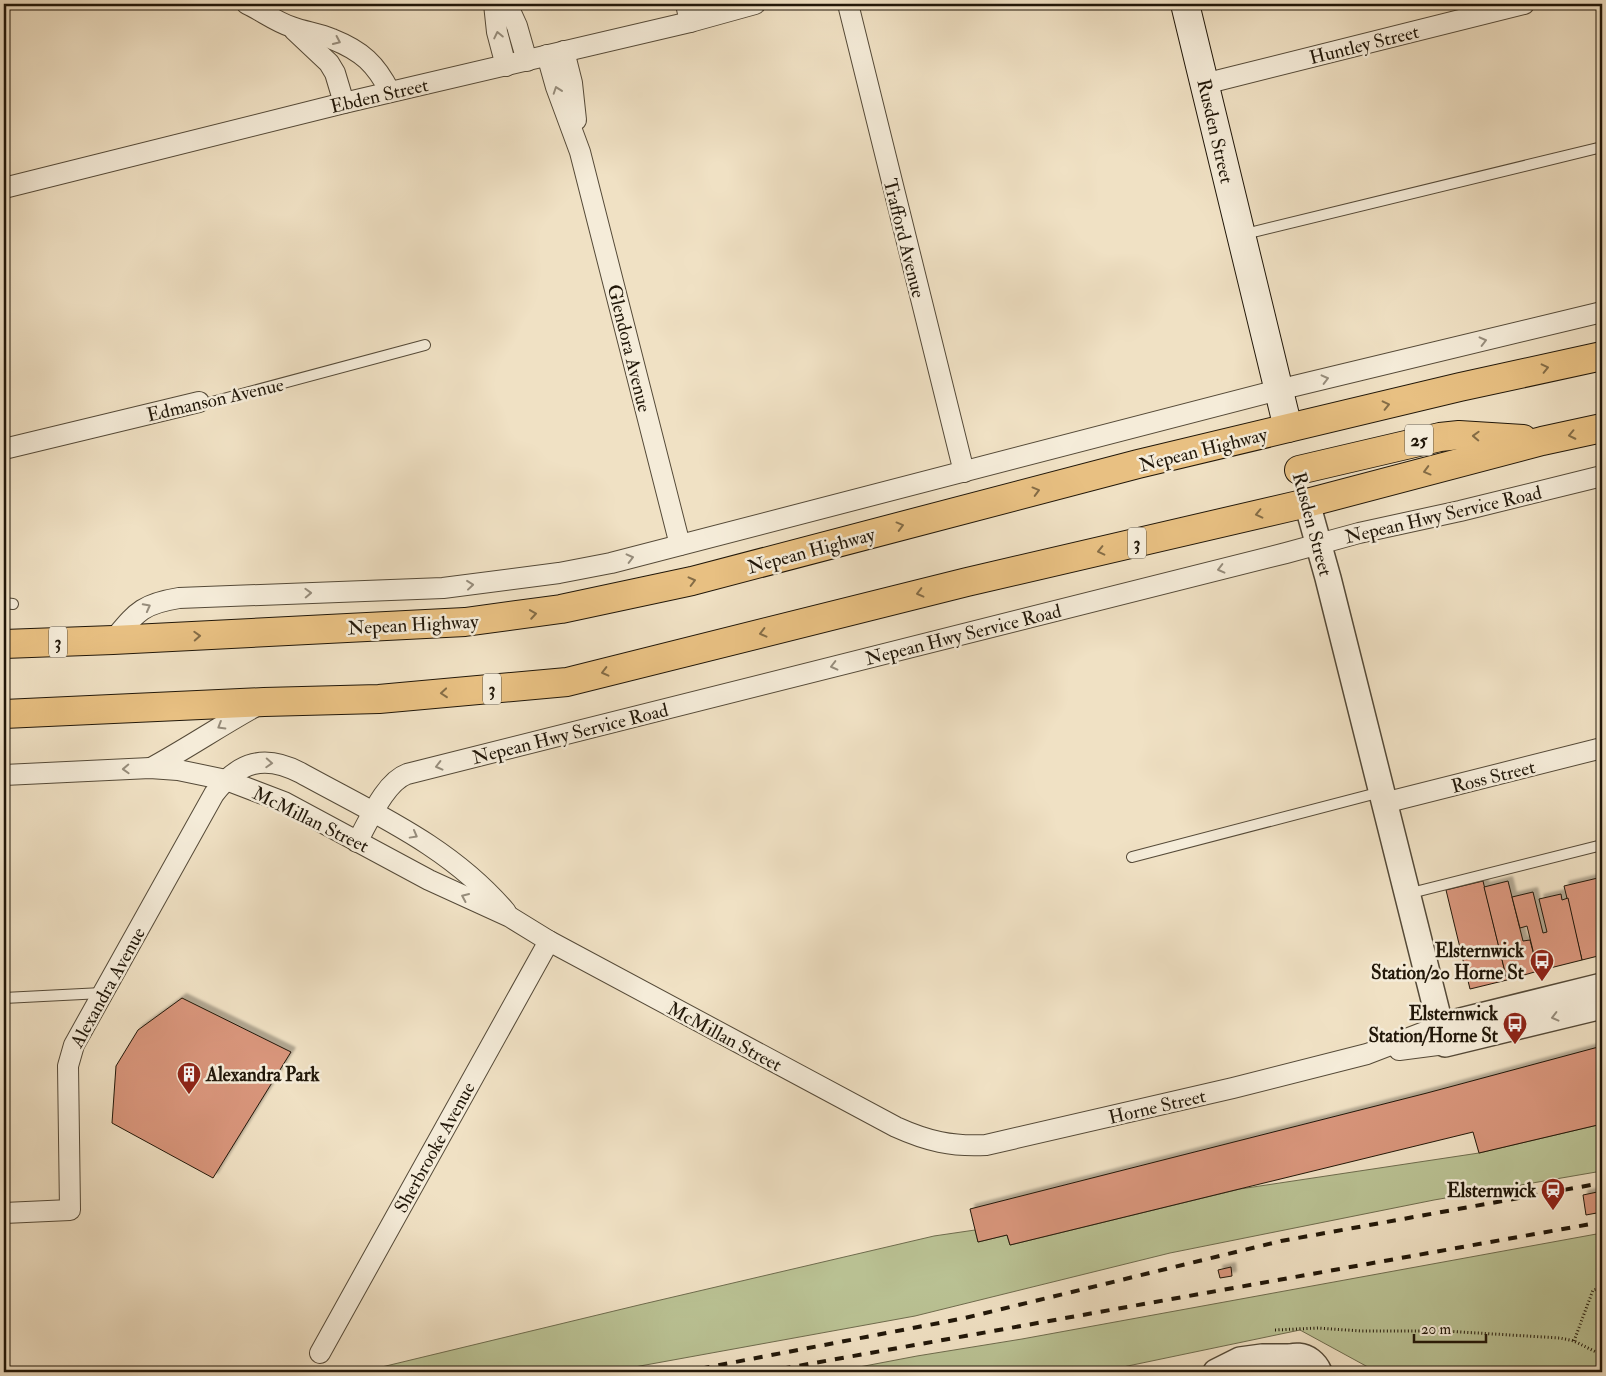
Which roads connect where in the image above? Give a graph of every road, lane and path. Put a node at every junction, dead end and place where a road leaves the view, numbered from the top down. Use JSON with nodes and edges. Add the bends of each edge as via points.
{"nodes":[{"id":1,"x":247,"y":4,"type":"edge"},
{"id":2,"x":494,"y":4,"type":"edge"},
{"id":3,"x":507,"y":4,"type":"edge"},
{"id":4,"x":755,"y":4,"type":"edge"},
{"id":5,"x":848,"y":4,"type":"edge"},
{"id":6,"x":1184,"y":4,"type":"edge"},
{"id":7,"x":1524,"y":4,"type":"edge"},
{"id":8,"x":697,"y":11,"type":"edge"},
{"id":9,"x":290,"y":27,"type":"junction"},
{"id":10,"x":556,"y":53,"type":"junction"},
{"id":11,"x":527,"y":61,"type":"junction"},
{"id":12,"x":506,"y":66,"type":"junction"},
{"id":13,"x":1204,"y":84,"type":"junction"},
{"id":14,"x":390,"y":92,"type":"junction"},
{"id":15,"x":344,"y":103,"type":"junction"},
{"id":16,"x":1602,"y":148,"type":"edge"},
{"id":17,"x":4,"y":188,"type":"edge"},
{"id":18,"x":1240,"y":235,"type":"junction"},
{"id":19,"x":1602,"y":312,"type":"edge"},
{"id":20,"x":424,"y":345,"type":"dead end"},
{"id":21,"x":1602,"y":356,"type":"edge"},
{"id":22,"x":1278,"y":390,"type":"junction"},
{"id":23,"x":200,"y":402,"type":"joint"},
{"id":24,"x":1288,"y":428,"type":"junction"},
{"id":25,"x":1602,"y":428,"type":"edge"},
{"id":26,"x":1542,"y":441,"type":"junction"},
{"id":27,"x":4,"y":449,"type":"edge"},
{"id":28,"x":1299,"y":470,"type":"junction"},
{"id":29,"x":964,"y":472,"type":"junction"},
{"id":30,"x":1602,"y":476,"type":"edge"},
{"id":31,"x":1307,"y":503,"type":"junction"},
{"id":32,"x":1319,"y":544,"type":"junction"},
{"id":33,"x":680,"y":545,"type":"junction"},
{"id":34,"x":113,"y":640,"type":"junction"},
{"id":35,"x":4,"y":644,"type":"edge"},
{"id":36,"x":264,"y":702,"type":"junction"},
{"id":37,"x":4,"y":714,"type":"edge"},
{"id":38,"x":1602,"y":748,"type":"edge"},
{"id":39,"x":150,"y":768,"type":"junction"},
{"id":40,"x":4,"y":775,"type":"edge"},
{"id":41,"x":226,"y":780,"type":"junction"},
{"id":42,"x":1383,"y":798,"type":"junction"},
{"id":43,"x":373,"y":813,"type":"junction"},
{"id":44,"x":357,"y":842,"type":"junction"},
{"id":45,"x":1602,"y":845,"type":"edge"},
{"id":46,"x":1132,"y":857,"type":"dead end"},
{"id":47,"x":1407,"y":894,"type":"junction"},
{"id":48,"x":510,"y":917,"type":"junction"},
{"id":49,"x":549,"y":942,"type":"junction"},
{"id":50,"x":102,"y":993,"type":"junction"},
{"id":51,"x":1600,"y":996,"type":"edge"},
{"id":52,"x":4,"y":998,"type":"edge"},
{"id":53,"x":1442,"y":1035,"type":"junction"},
{"id":54,"x":945,"y":1144,"type":"joint"},
{"id":55,"x":4,"y":1213,"type":"edge"},
{"id":56,"x":1602,"y":1288,"type":"edge"},
{"id":57,"x":1271,"y":1331,"type":"dead end"},
{"id":58,"x":1574,"y":1341,"type":"junction"},
{"id":59,"x":320,"y":1354,"type":"dead end"},
{"id":60,"x":1602,"y":1355,"type":"edge"},
{"id":61,"x":1282,"y":1365,"type":"edge"},
{"id":62,"x":1321,"y":1370,"type":"edge"},
{"id":63,"x":1216,"y":1372,"type":"edge"}],
"edges":[{"from":1,"to":9,"type":"street"},
{"from":12,"to":2,"type":"street","one_way":true},
{"from":3,"to":11,"type":"street"},
{"from":4,"to":8,"type":"street","name":"Ebden Street"},
{"from":5,"to":29,"type":"street","name":"Trafford Avenue"},
{"from":6,"to":13,"type":"main road","name":"Rusden Street"},
{"from":7,"to":13,"type":"street","name":"Huntley Street"},
{"from":8,"to":10,"type":"street","name":"Ebden Street"},
{"from":9,"to":14,"type":"street","one_way":true,"via":[[332,38],[356,51],[373,63]]},
{"from":9,"to":15,"type":"street","via":[[329,63]]},
{"from":10,"to":11,"type":"street","name":"Ebden Street"},
{"from":10,"to":33,"type":"street","name":"Glendora Avenue","via":[[556,87],[580,152]]},
{"from":11,"to":12,"type":"street","name":"Ebden Street"},
{"from":12,"to":14,"type":"street","name":"Ebden Street"},
{"from":13,"to":18,"type":"main road","name":"Rusden Street"},
{"from":14,"to":15,"type":"street","name":"Ebden Street"},
{"from":15,"to":17,"type":"street","name":"Ebden Street"},
{"from":16,"to":18,"type":"lane"},
{"from":18,"to":22,"type":"main road","name":"Rusden Street"},
{"from":22,"to":19,"type":"street","one_way":true},
{"from":20,"to":23,"type":"lane","name":"Edmanson Avenue","via":[[201,405]]},
{"from":24,"to":21,"type":"highway","name":"Nepean Highway","number":"3","one_way":true},
{"from":22,"to":24,"type":"main road","name":"Rusden Street"},
{"from":22,"to":29,"type":"street","name":"Nepean Highway"},
{"from":23,"to":27,"type":"street","name":"Edmanson Avenue"},
{"from":24,"to":28,"type":"highway","name":"Rusden Street"},
{"from":34,"to":24,"type":"highway","name":"Nepean Highway","number":"3","one_way":true,"via":[[465,622],[561,609],[692,581]]},
{"from":25,"to":26,"type":"highway","number":"3","one_way":true},
{"from":26,"to":28,"type":"highway","number":"25","one_way":true,"via":[[1496,436],[1440,437]]},
{"from":26,"to":31,"type":"highway","number":"3","one_way":true},
{"from":28,"to":31,"type":"highway","name":"Rusden Street"},
{"from":29,"to":33,"type":"street"},
{"from":30,"to":32,"type":"street","name":"Nepean Hwy Service Road"},
{"from":31,"to":32,"type":"street","name":"Rusden Street"},
{"from":31,"to":36,"type":"highway","number":"3","one_way":true,"via":[[968,582],[567,682],[379,699]]},
{"from":32,"to":42,"type":"street","name":"Rusden Street"},
{"from":32,"to":43,"type":"street","name":"Nepean Hwy Service Road","one_way":true,"via":[[407,774],[389,787]]},
{"from":34,"to":33,"type":"street","one_way":true,"via":[[144,607],[160,601],[210,596],[453,587],[559,573]]},
{"from":34,"to":35,"type":"highway","name":"Nepean Highway","number":"3"},
{"from":36,"to":37,"type":"highway","number":"3"},
{"from":36,"to":39,"type":"street","one_way":true},
{"from":38,"to":42,"type":"street","name":"Ross Street"},
{"from":39,"to":40,"type":"street","one_way":true},
{"from":39,"to":41,"type":"street","via":[[183,770]]},
{"from":41,"to":43,"type":"street","name":"McMillan Street","one_way":true,"via":[[237,770],[253,764],[282,764]]},
{"from":41,"to":44,"type":"street","name":"McMillan Street","via":[[284,802]]},
{"from":41,"to":50,"type":"street","name":"Alexandra Avenue","via":[[214,794]]},
{"from":42,"to":46,"type":"lane"},
{"from":42,"to":47,"type":"street","name":"Rusden Street"},
{"from":43,"to":44,"type":"street","name":"Nepean Hwy Service Road"},
{"from":43,"to":48,"type":"street","name":"McMillan Street","one_way":true,"via":[[434,847],[487,891]]},
{"from":48,"to":44,"type":"street","name":"McMillan Street","one_way":true,"via":[[428,880]]},
{"from":45,"to":47,"type":"lane"},
{"from":47,"to":53,"type":"street","name":"Rusden Street"},
{"from":48,"to":49,"type":"street","name":"McMillan Street"},
{"from":49,"to":54,"type":"street","name":"McMillan Street","via":[[896,1127],[920,1138]]},
{"from":49,"to":59,"type":"street","name":"Sherbrooke Avenue"},
{"from":50,"to":52,"type":"lane"},
{"from":50,"to":55,"type":"street","name":"Alexandra Avenue","via":[[68,1060],[70,1210]]},
{"from":51,"to":53,"type":"street","name":"Horne Street"},
{"from":53,"to":54,"type":"street","name":"Horne Street","via":[[1233,1088],[986,1145]]},
{"from":56,"to":58,"type":"path","via":[[1593,1290]]},
{"from":57,"to":58,"type":"path","via":[[1318,1328],[1444,1331]]},
{"from":58,"to":60,"type":"path"},
{"from":61,"to":62,"type":"street","via":[[1293,1356],[1304,1357]]},
{"from":61,"to":63,"type":"street","via":[[1272,1357],[1240,1360]]}]}
